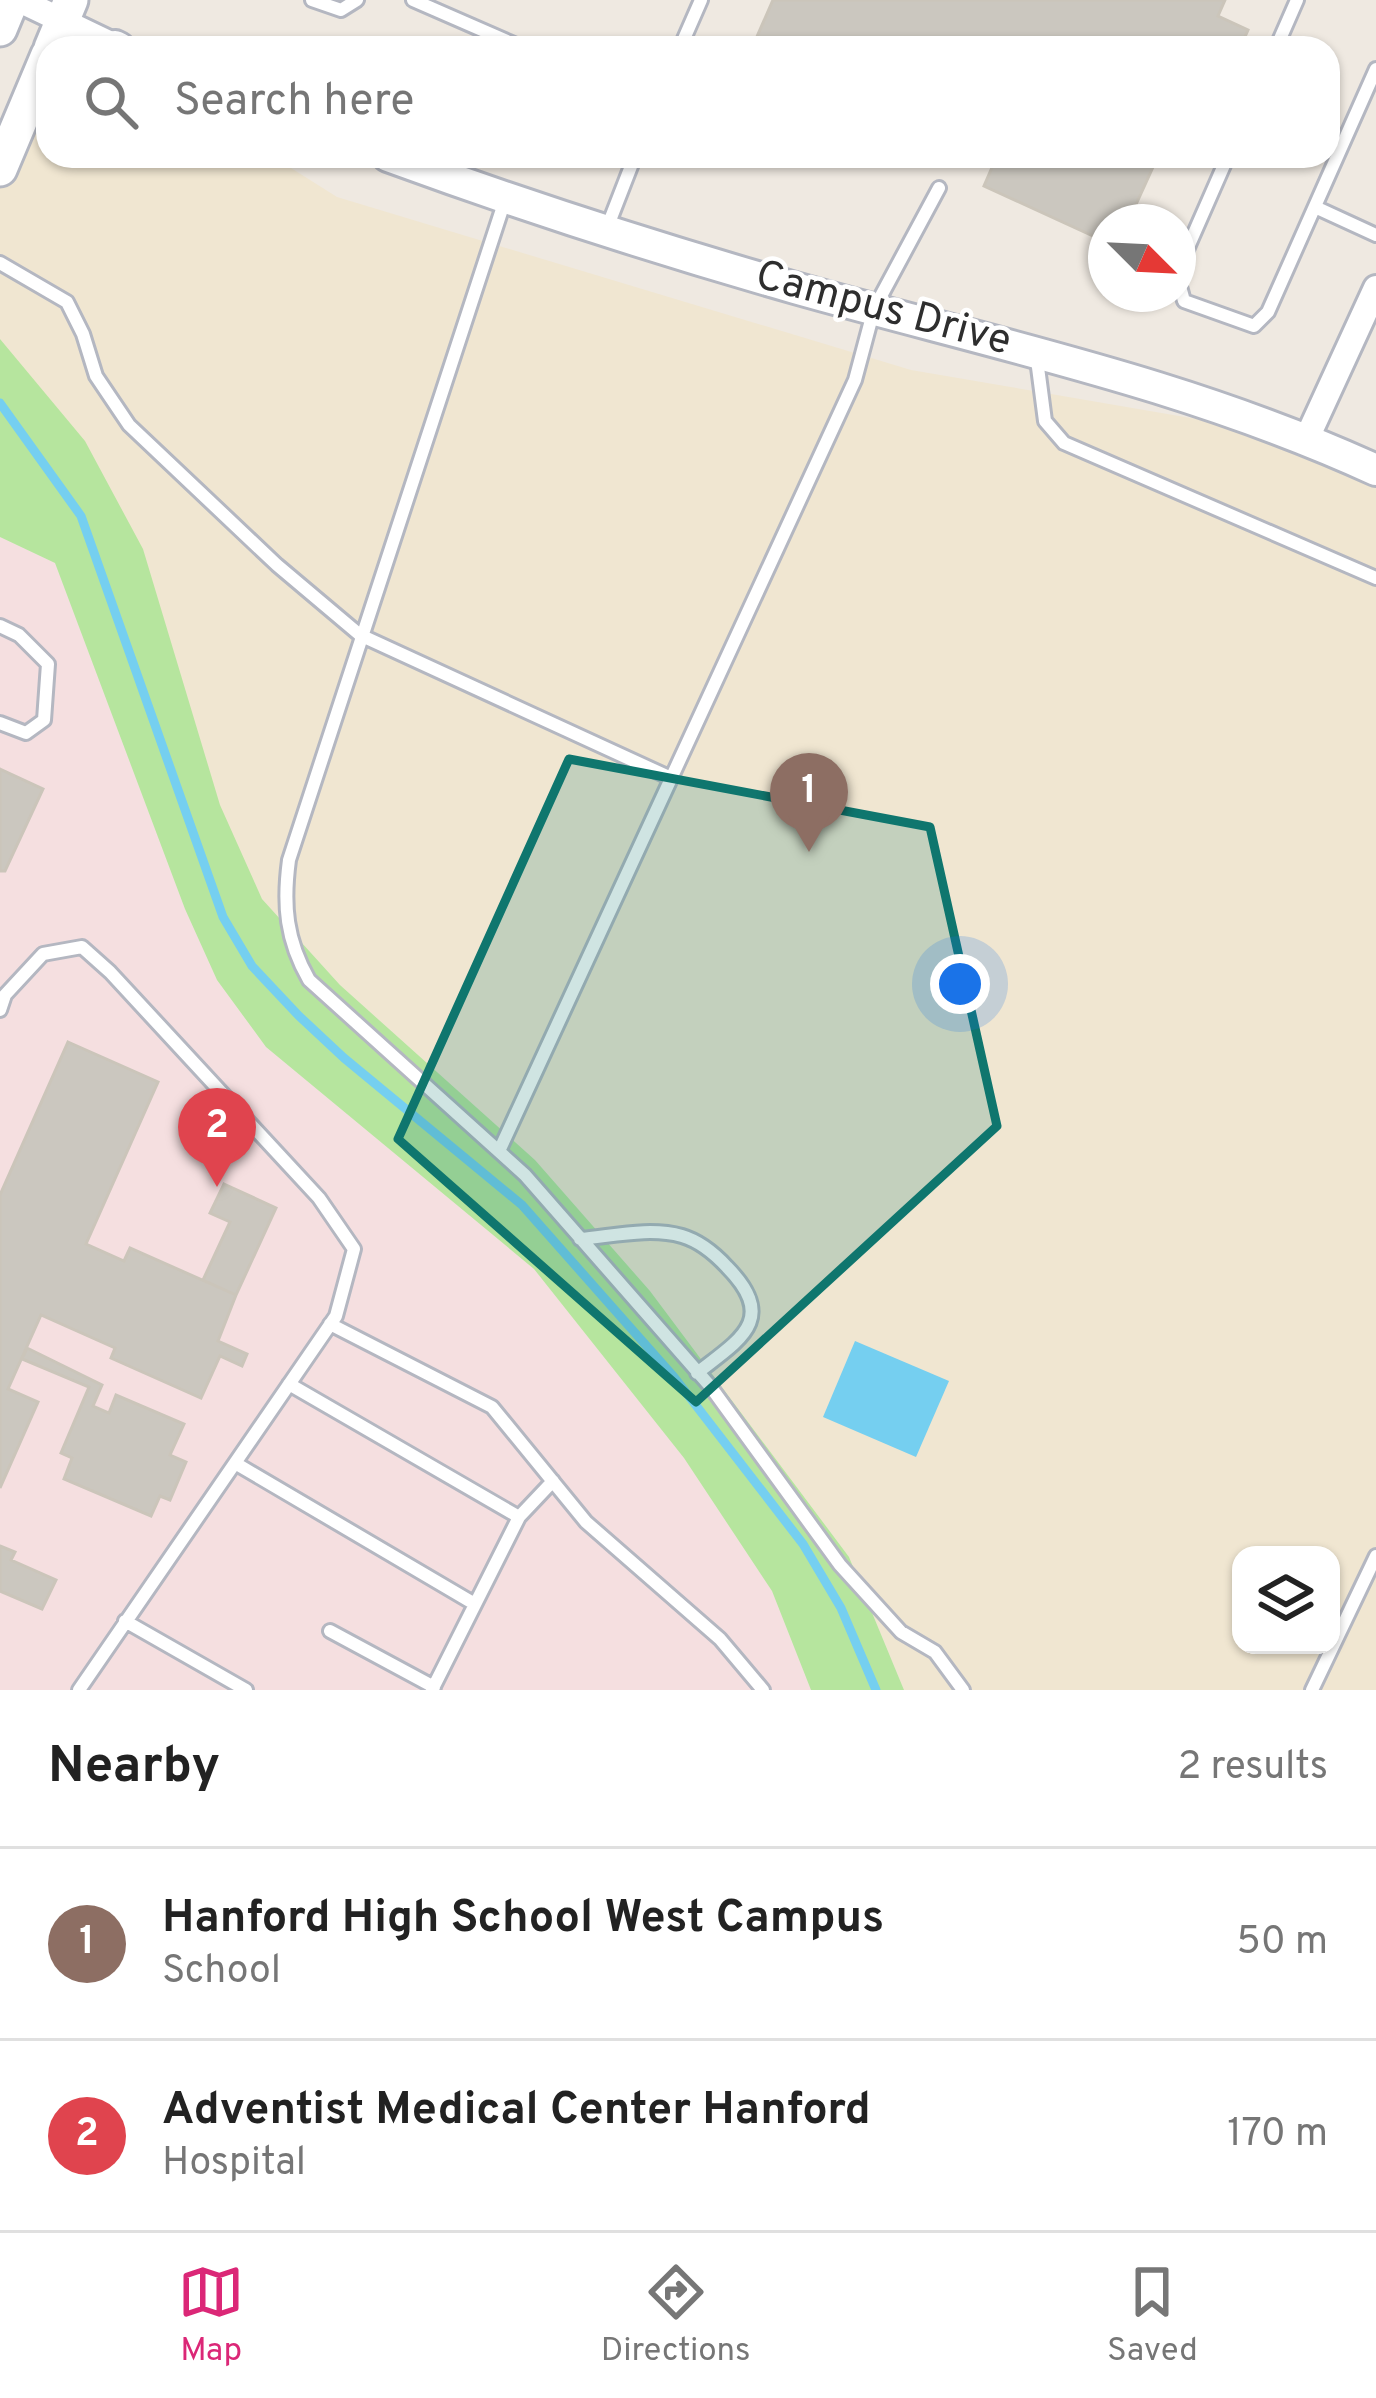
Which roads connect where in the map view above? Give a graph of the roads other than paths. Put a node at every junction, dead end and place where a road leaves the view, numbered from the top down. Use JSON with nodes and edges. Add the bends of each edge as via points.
{"nodes":[{"id":1,"x":15,"y":0,"type":"edge"},
{"id":2,"x":312,"y":0,"type":"edge"},
{"id":3,"x":357,"y":0,"type":"edge"},
{"id":4,"x":412,"y":0,"type":"edge"},
{"id":5,"x":701,"y":0,"type":"edge"},
{"id":6,"x":1297,"y":0,"type":"edge"},
{"id":7,"x":0,"y":29,"type":"edge"},
{"id":8,"x":58,"y":31,"type":"edge"},
{"id":9,"x":495,"y":36,"type":"edge"},
{"id":10,"x":685,"y":36,"type":"edge"},
{"id":11,"x":1281,"y":36,"type":"edge"},
{"id":12,"x":1376,"y":69,"type":"edge"},
{"id":13,"x":36,"y":83,"type":"edge"},
{"id":14,"x":1340,"y":150,"type":"edge"},
{"id":15,"x":421,"y":168,"type":"edge"},
{"id":16,"x":629,"y":168,"type":"edge"},
{"id":17,"x":1223,"y":168,"type":"edge"},
{"id":18,"x":1332,"y":168,"type":"edge"},
{"id":19,"x":0,"y":169,"type":"edge"},
{"id":20,"x":939,"y":188,"type":"dead end"},
{"id":21,"x":505,"y":198,"type":"junction"},
{"id":22,"x":1315,"y":207,"type":"junction"},
{"id":23,"x":606,"y":229,"type":"junction"},
{"id":24,"x":1196,"y":232,"type":"edge"},
{"id":25,"x":1376,"y":235,"type":"edge"},
{"id":26,"x":0,"y":263,"type":"edge"},
{"id":27,"x":1376,"y":288,"type":"edge"},
{"id":28,"x":1196,"y":305,"type":"edge"},
{"id":29,"x":874,"y":309,"type":"junction"},
{"id":30,"x":1036,"y":351,"type":"junction"},
{"id":31,"x":1307,"y":439,"type":"junction"},
{"id":32,"x":1376,"y":470,"type":"edge"},
{"id":33,"x":1376,"y":578,"type":"edge"},
{"id":34,"x":0,"y":626,"type":"edge"},
{"id":35,"x":360,"y":635,"type":"junction"},
{"id":36,"x":0,"y":723,"type":"edge"},
{"id":37,"x":671,"y":778,"type":"junction"},
{"id":38,"x":0,"y":1010,"type":"edge"},
{"id":39,"x":500,"y":1149,"type":"junction"},
{"id":40,"x":580,"y":1239,"type":"junction"},
{"id":41,"x":330,"y":1324,"type":"junction"},
{"id":42,"x":697,"y":1373,"type":"junction"},
{"id":43,"x":289,"y":1384,"type":"junction"},
{"id":44,"x":235,"y":1463,"type":"junction"},
{"id":45,"x":553,"y":1481,"type":"junction"},
{"id":46,"x":519,"y":1516,"type":"junction"},
{"id":47,"x":1376,"y":1556,"type":"edge"},
{"id":48,"x":473,"y":1603,"type":"junction"},
{"id":49,"x":125,"y":1621,"type":"junction"},
{"id":50,"x":330,"y":1631,"type":"dead end"},
{"id":51,"x":86,"y":1688,"type":"edge"},
{"id":52,"x":433,"y":1688,"type":"edge"},
{"id":53,"x":246,"y":1690,"type":"edge"},
{"id":54,"x":763,"y":1690,"type":"edge"},
{"id":55,"x":963,"y":1690,"type":"edge"},
{"id":56,"x":1312,"y":1690,"type":"edge"}],
"edges":[{"from":1,"to":7,"type":"main road"},
{"from":1,"to":8,"type":"street"},
{"from":2,"to":3,"type":"lane","via":[[341,10]]},
{"from":4,"to":9,"type":"lane"},
{"from":5,"to":10,"type":"lane"},
{"from":6,"to":11,"type":"lane"},
{"from":12,"to":14,"type":"lane"},
{"from":13,"to":19,"type":"main road"},
{"from":15,"to":21,"type":"street","name":"Campus Drive"},
{"from":16,"to":23,"type":"lane"},
{"from":17,"to":24,"type":"lane"},
{"from":18,"to":22,"type":"lane"},
{"from":20,"to":29,"type":"lane"},
{"from":21,"to":23,"type":"street","name":"Campus Drive"},
{"from":21,"to":35,"type":"lane"},
{"from":22,"to":25,"type":"lane"},
{"from":22,"to":28,"type":"lane","via":[[1268,312],[1254,326]]},
{"from":23,"to":29,"type":"street","name":"Campus Drive"},
{"from":26,"to":35,"type":"lane","via":[[67,302],[96,376],[129,425]]},
{"from":27,"to":31,"type":"street"},
{"from":29,"to":30,"type":"street","name":"Campus Drive"},
{"from":29,"to":37,"type":"lane","via":[[855,380]]},
{"from":30,"to":31,"type":"street","name":"Campus Drive"},
{"from":30,"to":33,"type":"lane","via":[[1045,421],[1064,442]]},
{"from":31,"to":32,"type":"street","name":"Campus Drive"},
{"from":34,"to":36,"type":"lane","via":[[48,664],[44,720],[26,733]]},
{"from":35,"to":37,"type":"lane"},
{"from":35,"to":39,"type":"lane","via":[[289,860],[285,909],[294,954],[309,980]]},
{"from":37,"to":39,"type":"lane"},
{"from":38,"to":41,"type":"lane","via":[[43,954],[82,947],[110,971],[319,1198],[354,1249]]},
{"from":39,"to":40,"type":"lane"},
{"from":40,"to":42,"type":"lane"},
{"from":40,"to":42,"type":"lane","via":[[680,1235],[738,1278],[752,1300],[750,1326]]},
{"from":41,"to":43,"type":"lane"},
{"from":41,"to":45,"type":"lane","via":[[492,1407]]},
{"from":42,"to":55,"type":"lane","via":[[840,1564],[901,1632],[935,1652]]},
{"from":43,"to":44,"type":"lane"},
{"from":43,"to":46,"type":"lane"},
{"from":44,"to":48,"type":"lane"},
{"from":44,"to":49,"type":"lane"},
{"from":45,"to":46,"type":"lane"},
{"from":45,"to":54,"type":"lane"},
{"from":46,"to":48,"type":"lane"},
{"from":47,"to":56,"type":"lane"},
{"from":48,"to":52,"type":"lane"},
{"from":49,"to":51,"type":"lane"},
{"from":49,"to":53,"type":"lane"},
{"from":50,"to":52,"type":"lane"}]}
